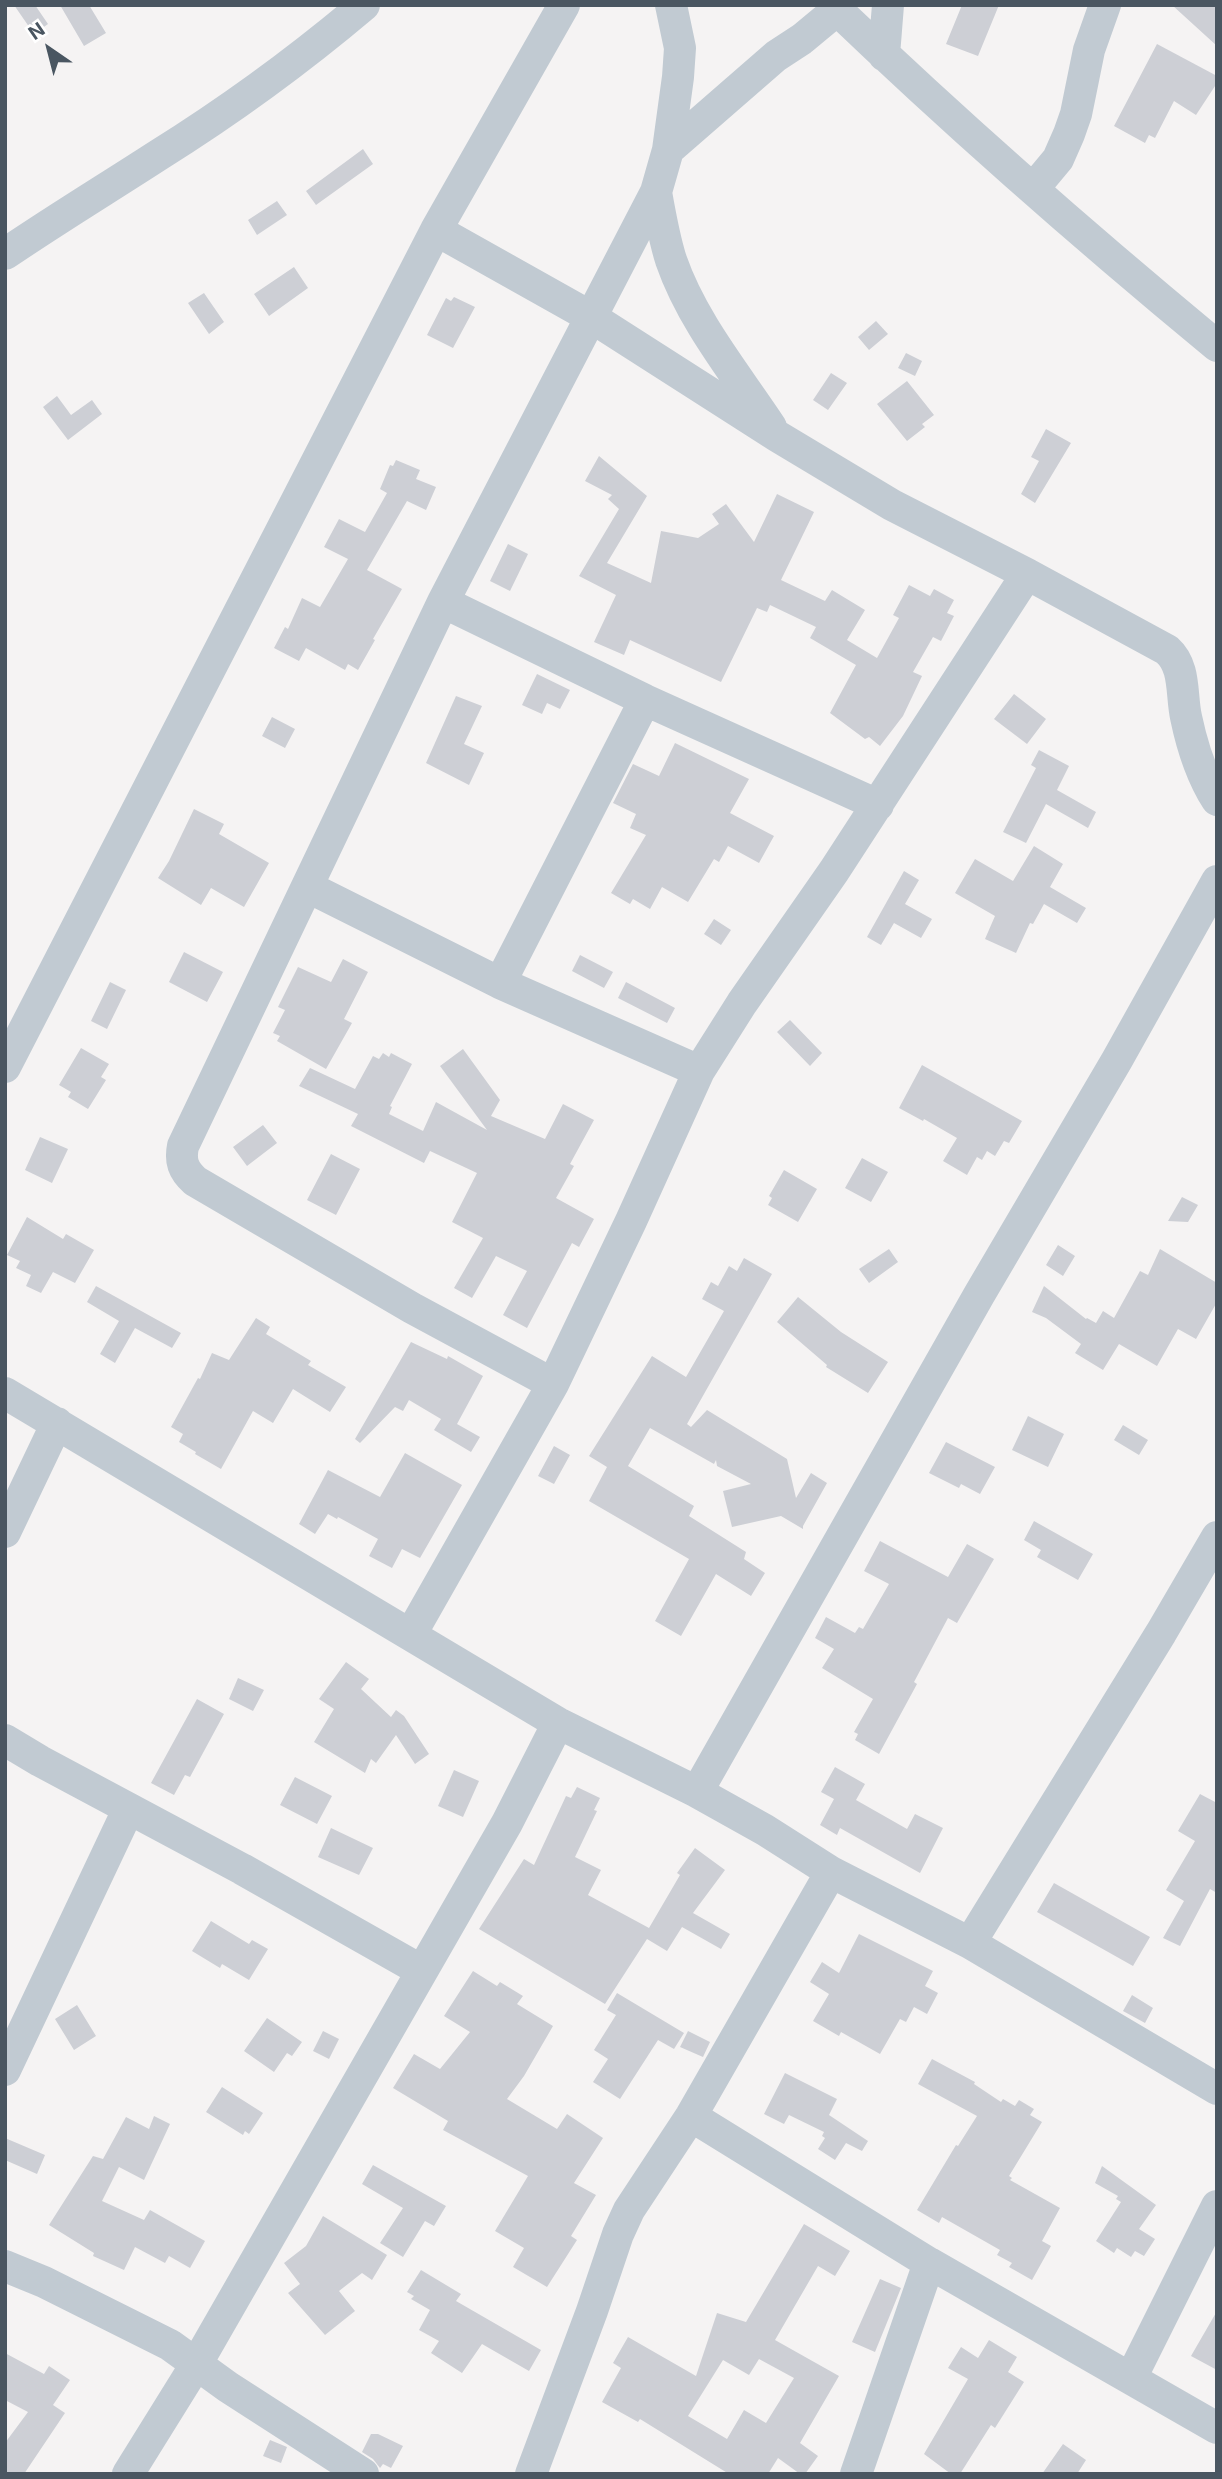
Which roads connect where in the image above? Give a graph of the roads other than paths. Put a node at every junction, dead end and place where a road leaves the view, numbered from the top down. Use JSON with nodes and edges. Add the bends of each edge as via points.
{"nodes":[{"id":1,"x":364,"y":5,"type":"edge"},
{"id":2,"x":564,"y":5,"type":"edge"},
{"id":3,"x":671,"y":5,"type":"edge"},
{"id":4,"x":888,"y":5,"type":"edge"},
{"id":5,"x":1105,"y":5,"type":"edge"},
{"id":6,"x":835,"y":8,"type":"edge"},
{"id":7,"x":884,"y":55,"type":"junction"},
{"id":8,"x":668,"y":150,"type":"junction"},
{"id":9,"x":1033,"y":188,"type":"junction"},
{"id":10,"x":656,"y":192,"type":"junction"},
{"id":11,"x":436,"y":230,"type":"junction"},
{"id":12,"x":5,"y":254,"type":"edge"},
{"id":13,"x":591,"y":317,"type":"junction"},
{"id":14,"x":1217,"y":346,"type":"edge"},
{"id":15,"x":777,"y":436,"type":"junction"},
{"id":16,"x":1027,"y":574,"type":"junction"},
{"id":17,"x":443,"y":602,"type":"junction"},
{"id":18,"x":645,"y":700,"type":"junction"},
{"id":19,"x":1217,"y":800,"type":"edge"},
{"id":20,"x":878,"y":805,"type":"junction"},
{"id":21,"x":1217,"y":881,"type":"edge"},
{"id":22,"x":308,"y":887,"type":"junction"},
{"id":23,"x":500,"y":983,"type":"junction"},
{"id":24,"x":5,"y":1067,"type":"edge"},
{"id":25,"x":699,"y":1071,"type":"junction"},
{"id":26,"x":553,"y":1384,"type":"junction"},
{"id":27,"x":5,"y":1393,"type":"edge"},
{"id":28,"x":57,"y":1423,"type":"junction"},
{"id":29,"x":5,"y":1532,"type":"edge"},
{"id":30,"x":1217,"y":1537,"type":"edge"},
{"id":31,"x":411,"y":1634,"type":"junction"},
{"id":32,"x":558,"y":1723,"type":"junction"},
{"id":33,"x":5,"y":1740,"type":"edge"},
{"id":34,"x":697,"y":1792,"type":"junction"},
{"id":35,"x":128,"y":1810,"type":"junction"},
{"id":36,"x":831,"y":1872,"type":"junction"},
{"id":37,"x":970,"y":1943,"type":"junction"},
{"id":38,"x":422,"y":1970,"type":"junction"},
{"id":39,"x":5,"y":2070,"type":"edge"},
{"id":40,"x":1217,"y":2089,"type":"edge"},
{"id":41,"x":691,"y":2116,"type":"junction"},
{"id":42,"x":1217,"y":2206,"type":"edge"},
{"id":43,"x":929,"y":2263,"type":"junction"},
{"id":44,"x":5,"y":2266,"type":"edge"},
{"id":45,"x":197,"y":2363,"type":"junction"},
{"id":46,"x":1131,"y":2378,"type":"junction"},
{"id":47,"x":1217,"y":2428,"type":"edge"},
{"id":48,"x":128,"y":2474,"type":"edge"},
{"id":49,"x":363,"y":2474,"type":"edge"},
{"id":50,"x":530,"y":2474,"type":"edge"},
{"id":51,"x":856,"y":2474,"type":"edge"}],
"edges":[{"from":1,"to":12,"type":"street","via":[[230,108]]},
{"from":2,"to":11,"type":"street"},
{"from":3,"to":8,"type":"street","via":[[680,48]]},
{"from":4,"to":7,"type":"street"},
{"from":5,"to":9,"type":"street","via":[[1069,134],[1058,159]]},
{"from":6,"to":7,"type":"street"},
{"from":6,"to":8,"type":"street"},
{"from":7,"to":9,"type":"street"},
{"from":8,"to":10,"type":"street"},
{"from":9,"to":14,"type":"street"},
{"from":10,"to":13,"type":"street"},
{"from":10,"to":15,"type":"street","via":[[672,264],[689,299]]},
{"from":11,"to":13,"type":"street"},
{"from":11,"to":24,"type":"street"},
{"from":13,"to":15,"type":"street"},
{"from":13,"to":17,"type":"street"},
{"from":15,"to":16,"type":"street","via":[[892,505]]},
{"from":16,"to":19,"type":"street","via":[[1176,659],[1200,770]]},
{"from":16,"to":20,"type":"street"},
{"from":17,"to":18,"type":"street"},
{"from":17,"to":22,"type":"street"},
{"from":18,"to":20,"type":"street"},
{"from":18,"to":23,"type":"street"},
{"from":20,"to":25,"type":"street"},
{"from":21,"to":34,"type":"street"},
{"from":22,"to":23,"type":"street"},
{"from":22,"to":26,"type":"street","via":[[183,1146],[183,1167],[195,1181]]},
{"from":23,"to":25,"type":"street"},
{"from":25,"to":26,"type":"street"},
{"from":26,"to":31,"type":"street"},
{"from":27,"to":28,"type":"street"},
{"from":28,"to":29,"type":"street"},
{"from":28,"to":31,"type":"street"},
{"from":30,"to":37,"type":"street"},
{"from":31,"to":32,"type":"street"},
{"from":32,"to":34,"type":"street"},
{"from":32,"to":38,"type":"street","via":[[507,1823]]},
{"from":33,"to":35,"type":"street"},
{"from":34,"to":36,"type":"street"},
{"from":35,"to":38,"type":"street"},
{"from":35,"to":39,"type":"street"},
{"from":36,"to":37,"type":"street"},
{"from":36,"to":41,"type":"street"},
{"from":37,"to":40,"type":"street"},
{"from":38,"to":45,"type":"street"},
{"from":41,"to":43,"type":"street"},
{"from":41,"to":50,"type":"street","via":[[618,2234]]},
{"from":42,"to":46,"type":"street"},
{"from":43,"to":46,"type":"street"},
{"from":43,"to":51,"type":"street"},
{"from":44,"to":45,"type":"street","via":[[170,2345]]},
{"from":45,"to":48,"type":"street"},
{"from":45,"to":49,"type":"street"},
{"from":46,"to":47,"type":"street"}]}
